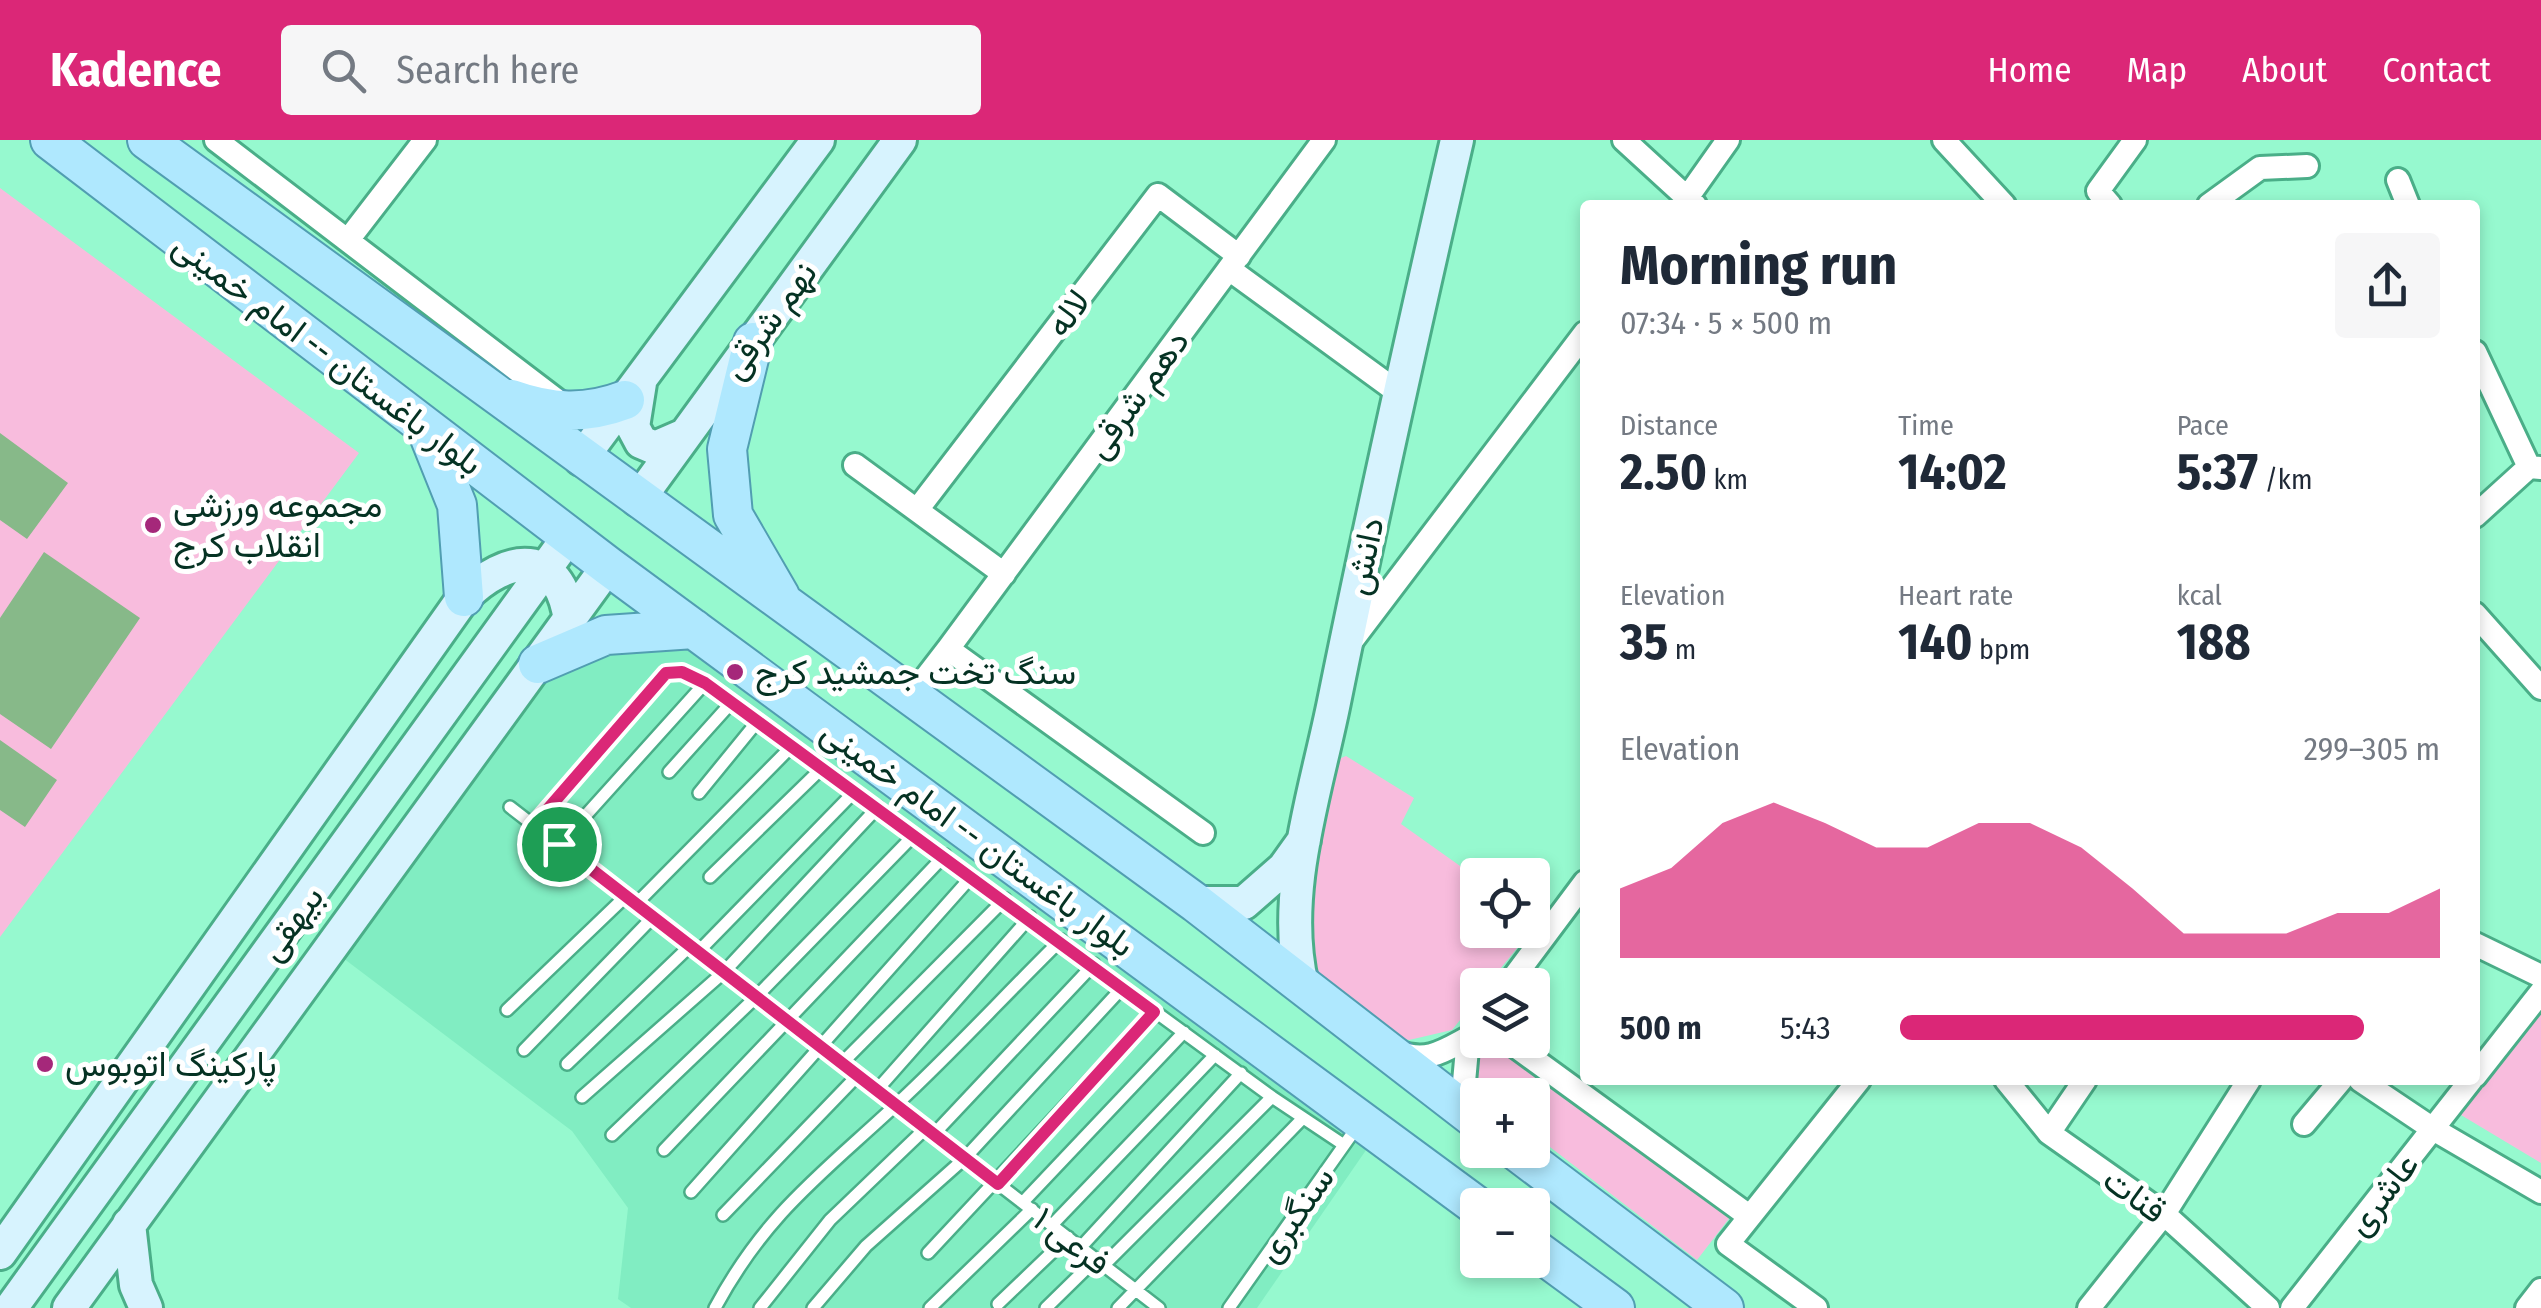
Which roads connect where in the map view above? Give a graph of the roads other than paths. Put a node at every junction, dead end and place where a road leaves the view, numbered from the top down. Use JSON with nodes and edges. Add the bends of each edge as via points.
{"nodes":[{"id":1,"x":50,"y":140,"type":"edge"},
{"id":2,"x":147,"y":140,"type":"edge"},
{"id":3,"x":216,"y":140,"type":"edge"},
{"id":4,"x":425,"y":140,"type":"edge"},
{"id":5,"x":818,"y":140,"type":"edge"},
{"id":6,"x":900,"y":140,"type":"edge"},
{"id":7,"x":1324,"y":140,"type":"edge"},
{"id":8,"x":1457,"y":140,"type":"edge"},
{"id":9,"x":1624,"y":140,"type":"edge"},
{"id":10,"x":1728,"y":140,"type":"edge"},
{"id":11,"x":1944,"y":140,"type":"edge"},
{"id":12,"x":2135,"y":140,"type":"edge"},
{"id":13,"x":2307,"y":166,"type":"dead end"},
{"id":14,"x":2398,"y":180,"type":"dead end"},
{"id":15,"x":223,"y":197,"type":"junction"},
{"id":16,"x":2104,"y":198,"type":"edge"},
{"id":17,"x":1686,"y":200,"type":"edge"},
{"id":18,"x":1689,"y":200,"type":"edge"},
{"id":19,"x":1999,"y":200,"type":"edge"},
{"id":20,"x":2217,"y":200,"type":"edge"},
{"id":21,"x":2406,"y":200,"type":"edge"},
{"id":22,"x":260,"y":226,"type":"junction"},
{"id":23,"x":348,"y":240,"type":"junction"},
{"id":24,"x":181,"y":242,"type":"junction"},
{"id":25,"x":1234,"y":262,"type":"junction"},
{"id":26,"x":230,"y":278,"type":"junction"},
{"id":27,"x":1580,"y":340,"type":"edge"},
{"id":28,"x":753,"y":342,"type":"junction"},
{"id":29,"x":2480,"y":362,"type":"edge"},
{"id":30,"x":633,"y":390,"type":"junction"},
{"id":31,"x":488,"y":391,"type":"junction"},
{"id":32,"x":1399,"y":393,"type":"junction"},
{"id":33,"x":571,"y":411,"type":"junction"},
{"id":34,"x":427,"y":430,"type":"junction"},
{"id":35,"x":685,"y":435,"type":"junction"},
{"id":36,"x":581,"y":459,"type":"junction"},
{"id":37,"x":856,"y":465,"type":"dead end"},
{"id":38,"x":2535,"y":468,"type":"edge"},
{"id":39,"x":638,"y":500,"type":"junction"},
{"id":40,"x":917,"y":510,"type":"junction"},
{"id":41,"x":2480,"y":512,"type":"edge"},
{"id":42,"x":568,"y":536,"type":"junction"},
{"id":43,"x":608,"y":566,"type":"junction"},
{"id":44,"x":545,"y":572,"type":"junction"},
{"id":45,"x":1004,"y":574,"type":"junction"},
{"id":46,"x":464,"y":597,"type":"junction"},
{"id":47,"x":788,"y":611,"type":"junction"},
{"id":48,"x":570,"y":620,"type":"junction"},
{"id":49,"x":2480,"y":620,"type":"edge"},
{"id":50,"x":694,"y":629,"type":"junction"},
{"id":51,"x":948,"y":648,"type":"junction"},
{"id":52,"x":1344,"y":650,"type":"junction"},
{"id":53,"x":538,"y":664,"type":"junction"},
{"id":54,"x":705,"y":683,"type":"junction"},
{"id":55,"x":2541,"y":688,"type":"edge"},
{"id":56,"x":911,"y":696,"type":"junction"},
{"id":57,"x":731,"y":703,"type":"junction"},
{"id":58,"x":756,"y":722,"type":"junction"},
{"id":59,"x":790,"y":748,"type":"junction"},
{"id":60,"x":822,"y":768,"type":"junction"},
{"id":61,"x":669,"y":772,"type":"dead end"},
{"id":62,"x":855,"y":790,"type":"junction"},
{"id":63,"x":700,"y":792,"type":"dead end"},
{"id":64,"x":510,"y":807,"type":"dead end"},
{"id":65,"x":878,"y":807,"type":"junction"},
{"id":66,"x":534,"y":825,"type":"junction"},
{"id":67,"x":1203,"y":833,"type":"dead end"},
{"id":68,"x":914,"y":835,"type":"junction"},
{"id":69,"x":1307,"y":836,"type":"junction"},
{"id":70,"x":559,"y":844,"type":"junction"},
{"id":71,"x":945,"y":856,"type":"junction"},
{"id":72,"x":972,"y":876,"type":"junction"},
{"id":73,"x":710,"y":878,"type":"dead end"},
{"id":74,"x":1580,"y":889,"type":"edge"},
{"id":75,"x":632,"y":899,"type":"junction"},
{"id":76,"x":1004,"y":899,"type":"junction"},
{"id":77,"x":1196,"y":904,"type":"junction"},
{"id":78,"x":653,"y":917,"type":"junction"},
{"id":79,"x":1030,"y":917,"type":"junction"},
{"id":80,"x":1060,"y":940,"type":"junction"},
{"id":81,"x":2480,"y":946,"type":"edge"},
{"id":82,"x":694,"y":949,"type":"junction"},
{"id":83,"x":1094,"y":964,"type":"junction"},
{"id":84,"x":1521,"y":968,"type":"edge"},
{"id":85,"x":724,"y":972,"type":"junction"},
{"id":86,"x":2541,"y":976,"type":"edge"},
{"id":87,"x":1302,"y":985,"type":"junction"},
{"id":88,"x":1123,"y":987,"type":"junction"},
{"id":89,"x":2541,"y":992,"type":"edge"},
{"id":90,"x":756,"y":997,"type":"junction"},
{"id":91,"x":507,"y":1010,"type":"dead end"},
{"id":92,"x":1154,"y":1012,"type":"junction"},
{"id":93,"x":788,"y":1021,"type":"junction"},
{"id":94,"x":1184,"y":1032,"type":"junction"},
{"id":95,"x":1460,"y":1040,"type":"edge"},
{"id":96,"x":1377,"y":1044,"type":"junction"},
{"id":97,"x":820,"y":1046,"type":"junction"},
{"id":98,"x":1460,"y":1049,"type":"edge"},
{"id":99,"x":524,"y":1050,"type":"dead end"},
{"id":100,"x":1215,"y":1054,"type":"junction"},
{"id":101,"x":1532,"y":1058,"type":"edge"},
{"id":102,"x":842,"y":1063,"type":"junction"},
{"id":103,"x":567,"y":1064,"type":"dead end"},
{"id":104,"x":2480,"y":1069,"type":"edge"},
{"id":105,"x":1241,"y":1073,"type":"junction"},
{"id":106,"x":858,"y":1076,"type":"junction"},
{"id":107,"x":1855,"y":1085,"type":"edge"},
{"id":108,"x":2010,"y":1085,"type":"edge"},
{"id":109,"x":2082,"y":1085,"type":"edge"},
{"id":110,"x":2247,"y":1085,"type":"edge"},
{"id":111,"x":2338,"y":1085,"type":"edge"},
{"id":112,"x":2367,"y":1085,"type":"edge"},
{"id":113,"x":2467,"y":1085,"type":"edge"},
{"id":114,"x":1432,"y":1086,"type":"junction"},
{"id":115,"x":877,"y":1090,"type":"junction"},
{"id":116,"x":582,"y":1097,"type":"dead end"},
{"id":117,"x":1272,"y":1098,"type":"junction"},
{"id":118,"x":896,"y":1105,"type":"junction"},
{"id":119,"x":1460,"y":1108,"type":"edge"},
{"id":120,"x":1302,"y":1119,"type":"junction"},
{"id":121,"x":2304,"y":1124,"type":"dead end"},
{"id":122,"x":2432,"y":1129,"type":"junction"},
{"id":123,"x":930,"y":1131,"type":"junction"},
{"id":124,"x":1353,"y":1132,"type":"junction"},
{"id":125,"x":2049,"y":1133,"type":"junction"},
{"id":126,"x":612,"y":1135,"type":"dead end"},
{"id":127,"x":664,"y":1150,"type":"dead end"},
{"id":128,"x":965,"y":1158,"type":"junction"},
{"id":129,"x":1539,"y":1168,"type":"edge"},
{"id":130,"x":998,"y":1184,"type":"junction"},
{"id":131,"x":690,"y":1192,"type":"dead end"},
{"id":132,"x":2541,"y":1192,"type":"edge"},
{"id":133,"x":1460,"y":1195,"type":"edge"},
{"id":134,"x":1027,"y":1206,"type":"junction"},
{"id":135,"x":2164,"y":1214,"type":"junction"},
{"id":136,"x":723,"y":1215,"type":"dead end"},
{"id":137,"x":1749,"y":1216,"type":"junction"},
{"id":138,"x":129,"y":1224,"type":"junction"},
{"id":139,"x":1052,"y":1225,"type":"junction"},
{"id":140,"x":1068,"y":1236,"type":"junction"},
{"id":141,"x":1081,"y":1247,"type":"junction"},
{"id":142,"x":0,"y":1253,"type":"edge"},
{"id":143,"x":928,"y":1253,"type":"dead end"},
{"id":144,"x":1550,"y":1260,"type":"edge"},
{"id":145,"x":1100,"y":1262,"type":"junction"},
{"id":146,"x":1136,"y":1290,"type":"junction"},
{"id":147,"x":2541,"y":1290,"type":"edge"},
{"id":148,"x":998,"y":1304,"type":"dead end"},
{"id":149,"x":12,"y":1308,"type":"edge"},
{"id":150,"x":69,"y":1308,"type":"edge"},
{"id":151,"x":146,"y":1308,"type":"edge"},
{"id":152,"x":715,"y":1308,"type":"edge"},
{"id":153,"x":760,"y":1308,"type":"edge"},
{"id":154,"x":813,"y":1308,"type":"edge"},
{"id":155,"x":930,"y":1308,"type":"edge"},
{"id":156,"x":1046,"y":1308,"type":"edge"},
{"id":157,"x":1118,"y":1308,"type":"edge"},
{"id":158,"x":1159,"y":1308,"type":"edge"},
{"id":159,"x":1229,"y":1308,"type":"edge"},
{"id":160,"x":1614,"y":1308,"type":"edge"},
{"id":161,"x":1724,"y":1308,"type":"edge"},
{"id":162,"x":1816,"y":1308,"type":"edge"},
{"id":163,"x":2089,"y":1308,"type":"edge"},
{"id":164,"x":2268,"y":1308,"type":"edge"},
{"id":165,"x":2292,"y":1308,"type":"edge"},
{"id":166,"x":2527,"y":1308,"type":"edge"}],
"edges":[{"from":1,"to":24,"type":"main road","name":"بلوار باغستان -- امام خمینی"},
{"from":2,"to":15,"type":"main road","name":"بلوار باغستان -- امام خمینی"},
{"from":3,"to":23,"type":"street"},
{"from":4,"to":23,"type":"street"},
{"from":5,"to":30,"type":"main road","name":"نهم شرقی"},
{"from":6,"to":28,"type":"main road","name":"نهم شرقی"},
{"from":7,"to":25,"type":"street","name":"دهم شرقی"},
{"from":8,"to":32,"type":"main road","name":"دانش"},
{"from":9,"to":17,"type":"street"},
{"from":10,"to":18,"type":"street"},
{"from":11,"to":19,"type":"street"},
{"from":12,"to":16,"type":"street"},
{"from":13,"to":20,"type":"street","via":[[2260,168]]},
{"from":14,"to":21,"type":"street"},
{"from":15,"to":22,"type":"main road","name":"بلوار باغستان -- امام خمینی"},
{"from":15,"to":24,"type":"main road","via":[[208,232]]},
{"from":22,"to":26,"type":"main road","via":[[240,233],[228,247]]},
{"from":22,"to":31,"type":"main road","name":"بلوار باغستان -- امام خمینی"},
{"from":23,"to":33,"type":"street"},
{"from":24,"to":26,"type":"main road","name":"بلوار باغستان -- امام خمینی"},
{"from":25,"to":32,"type":"street"},
{"from":25,"to":40,"type":"street","name":"لاله","via":[[1158,195]]},
{"from":25,"to":45,"type":"street","name":"دهم شرقی"},
{"from":26,"to":34,"type":"main road","name":"بلوار باغستان -- امام خمینی"},
{"from":27,"to":52,"type":"street"},
{"from":28,"to":35,"type":"main road","name":"نهم شرقی"},
{"from":28,"to":47,"type":"main road","via":[[727,449],[734,515]]},
{"from":29,"to":38,"type":"street"},
{"from":30,"to":33,"type":"main road"},
{"from":30,"to":35,"type":"main road","via":[[633,427],[641,442],[655,448]]},
{"from":30,"to":36,"type":"main road","name":"نهم شرقی"},
{"from":31,"to":33,"type":"main road","via":[[532,407]]},
{"from":31,"to":36,"type":"main road","name":"بلوار باغستان -- امام خمینی"},
{"from":32,"to":52,"type":"main road","name":"دانش"},
{"from":34,"to":42,"type":"main road","name":"بلوار باغستان -- امام خمینی"},
{"from":34,"to":46,"type":"main road","via":[[457,505]]},
{"from":35,"to":39,"type":"main road","name":"نهم شرقی"},
{"from":36,"to":39,"type":"main road","name":"بلوار باغستان -- امام خمینی"},
{"from":37,"to":40,"type":"street"},
{"from":38,"to":41,"type":"street"},
{"from":39,"to":47,"type":"main road","name":"بلوار باغستان -- امام خمینی"},
{"from":40,"to":45,"type":"street"},
{"from":42,"to":43,"type":"main road","name":"بلوار باغستان -- امام خمینی"},
{"from":42,"to":44,"type":"main road","name":"بیهقی"},
{"from":43,"to":48,"type":"main road","name":"بیهقی"},
{"from":43,"to":50,"type":"main road","name":"بلوار باغستان -- امام خمینی"},
{"from":44,"to":46,"type":"main road","name":"بیهقی","via":[[506,565]]},
{"from":44,"to":48,"type":"main road","via":[[563,590]]},
{"from":44,"to":149,"type":"main road","name":"بیهقی"},
{"from":45,"to":51,"type":"street","name":"دهم شرقی"},
{"from":46,"to":142,"type":"main road","name":"بیهقی"},
{"from":47,"to":56,"type":"main road","name":"بلوار باغستان -- امام خمینی"},
{"from":48,"to":53,"type":"main road","name":"بیهقی"},
{"from":49,"to":55,"type":"street"},
{"from":50,"to":53,"type":"main road","via":[[606,635]]},
{"from":50,"to":124,"type":"main road","name":"بلوار باغستان -- امام خمینی"},
{"from":51,"to":56,"type":"street","name":"دهم شرقی"},
{"from":51,"to":67,"type":"street"},
{"from":52,"to":69,"type":"main road","name":"دانش"},
{"from":53,"to":138,"type":"main road","name":"بیهقی"},
{"from":54,"to":57,"type":"lane"},
{"from":54,"to":66,"type":"lane","via":[[666,673]]},
{"from":54,"to":70,"type":"lane"},
{"from":56,"to":77,"type":"main road","name":"بلوار باغستان -- امام خمینی"},
{"from":57,"to":58,"type":"lane"},
{"from":57,"to":61,"type":"lane"},
{"from":58,"to":59,"type":"lane"},
{"from":58,"to":63,"type":"lane"},
{"from":59,"to":60,"type":"lane"},
{"from":59,"to":75,"type":"lane"},
{"from":60,"to":62,"type":"lane"},
{"from":60,"to":73,"type":"lane"},
{"from":62,"to":65,"type":"lane"},
{"from":62,"to":82,"type":"lane"},
{"from":64,"to":66,"type":"lane","name":"۱ فرعی"},
{"from":65,"to":68,"type":"lane"},
{"from":65,"to":85,"type":"lane"},
{"from":66,"to":70,"type":"lane","name":"۱ فرعی"},
{"from":68,"to":71,"type":"lane"},
{"from":68,"to":90,"type":"lane"},
{"from":69,"to":77,"type":"main road","name":"دانش","via":[[1284,868],[1244,903]]},
{"from":69,"to":87,"type":"main road","via":[[1292,945]]},
{"from":70,"to":75,"type":"lane","name":"۱ فرعی"},
{"from":71,"to":72,"type":"lane"},
{"from":71,"to":93,"type":"lane"},
{"from":72,"to":76,"type":"lane"},
{"from":72,"to":97,"type":"lane"},
{"from":74,"to":84,"type":"street"},
{"from":75,"to":78,"type":"lane","name":"۱ فرعی"},
{"from":75,"to":91,"type":"lane"},
{"from":76,"to":79,"type":"lane"},
{"from":76,"to":102,"type":"lane"},
{"from":77,"to":87,"type":"main road","name":"بلوار باغستان -- امام خمینی"},
{"from":78,"to":82,"type":"lane","name":"۱ فرعی"},
{"from":78,"to":99,"type":"lane"},
{"from":79,"to":80,"type":"lane"},
{"from":79,"to":115,"type":"lane"},
{"from":80,"to":83,"type":"lane"},
{"from":80,"to":118,"type":"lane"},
{"from":81,"to":86,"type":"street"},
{"from":82,"to":85,"type":"lane","name":"۱ فرعی"},
{"from":82,"to":103,"type":"lane"},
{"from":83,"to":88,"type":"lane"},
{"from":83,"to":123,"type":"lane"},
{"from":85,"to":90,"type":"lane","name":"۱ فرعی"},
{"from":85,"to":116,"type":"lane"},
{"from":87,"to":96,"type":"main road","name":"بلوار باغستان -- امام خمینی"},
{"from":88,"to":92,"type":"lane"},
{"from":88,"to":128,"type":"lane"},
{"from":89,"to":104,"type":"street","name":"عاشری"},
{"from":90,"to":93,"type":"lane","name":"۱ فرعی"},
{"from":90,"to":126,"type":"lane"},
{"from":92,"to":94,"type":"lane"},
{"from":92,"to":130,"type":"lane"},
{"from":93,"to":97,"type":"lane","name":"۱ فرعی"},
{"from":93,"to":127,"type":"lane"},
{"from":94,"to":100,"type":"lane"},
{"from":94,"to":134,"type":"lane"},
{"from":95,"to":96,"type":"street","via":[[1416,1059]]},
{"from":96,"to":114,"type":"main road","name":"بلوار باغستان -- امام خمینی"},
{"from":97,"to":102,"type":"lane","name":"۱ فرعی"},
{"from":97,"to":131,"type":"lane"},
{"from":98,"to":114,"type":"street"},
{"from":100,"to":105,"type":"lane"},
{"from":100,"to":139,"type":"lane"},
{"from":101,"to":137,"type":"street"},
{"from":102,"to":106,"type":"lane","name":"۱ فرعی"},
{"from":105,"to":117,"type":"lane"},
{"from":105,"to":141,"type":"lane"},
{"from":106,"to":115,"type":"lane","name":"۱ فرعی"},
{"from":106,"to":136,"type":"lane"},
{"from":107,"to":137,"type":"street"},
{"from":108,"to":125,"type":"street","name":"قنات"},
{"from":109,"to":125,"type":"street"},
{"from":110,"to":135,"type":"street"},
{"from":111,"to":121,"type":"street"},
{"from":112,"to":122,"type":"street"},
{"from":113,"to":122,"type":"street","name":"عاشری"},
{"from":114,"to":119,"type":"main road","name":"بلوار باغستان -- امام خمینی"},
{"from":115,"to":118,"type":"lane","name":"۱ فرعی"},
{"from":117,"to":120,"type":"lane"},
{"from":117,"to":145,"type":"lane"},
{"from":118,"to":123,"type":"lane","name":"۱ فرعی"},
{"from":118,"to":152,"type":"lane","via":[[778,1214]]},
{"from":120,"to":124,"type":"lane"},
{"from":120,"to":146,"type":"lane"},
{"from":122,"to":132,"type":"street"},
{"from":122,"to":165,"type":"street","name":"عاشری"},
{"from":123,"to":128,"type":"lane","name":"۱ فرعی"},
{"from":123,"to":153,"type":"lane","via":[[830,1220]]},
{"from":124,"to":133,"type":"main road","name":"بلوار باغستان -- امام خمینی"},
{"from":124,"to":159,"type":"lane","name":"سنگبری"},
{"from":125,"to":135,"type":"street","name":"قنات"},
{"from":128,"to":130,"type":"lane","name":"۱ فرعی"},
{"from":128,"to":154,"type":"lane","via":[[866,1246]]},
{"from":129,"to":161,"type":"main road"},
{"from":130,"to":134,"type":"lane","name":"۱ فرعی"},
{"from":130,"to":143,"type":"lane"},
{"from":134,"to":139,"type":"lane","name":"۱ فرعی"},
{"from":134,"to":155,"type":"lane"},
{"from":135,"to":163,"type":"street"},
{"from":135,"to":164,"type":"street","name":"قنات"},
{"from":137,"to":162,"type":"street","via":[[1728,1244]]},
{"from":138,"to":150,"type":"main road","name":"بیهقی"},
{"from":138,"to":151,"type":"main road","via":[[136,1285]]},
{"from":139,"to":140,"type":"lane","name":"۱ فرعی"},
{"from":140,"to":141,"type":"lane","name":"۱ فرعی"},
{"from":140,"to":148,"type":"lane"},
{"from":141,"to":145,"type":"lane","name":"۱ فرعی"},
{"from":144,"to":160,"type":"main road"},
{"from":145,"to":146,"type":"lane","name":"۱ فرعی"},
{"from":145,"to":156,"type":"lane"},
{"from":146,"to":157,"type":"lane"},
{"from":146,"to":158,"type":"lane","name":"۱ فرعی"},
{"from":147,"to":166,"type":"street"}]}
